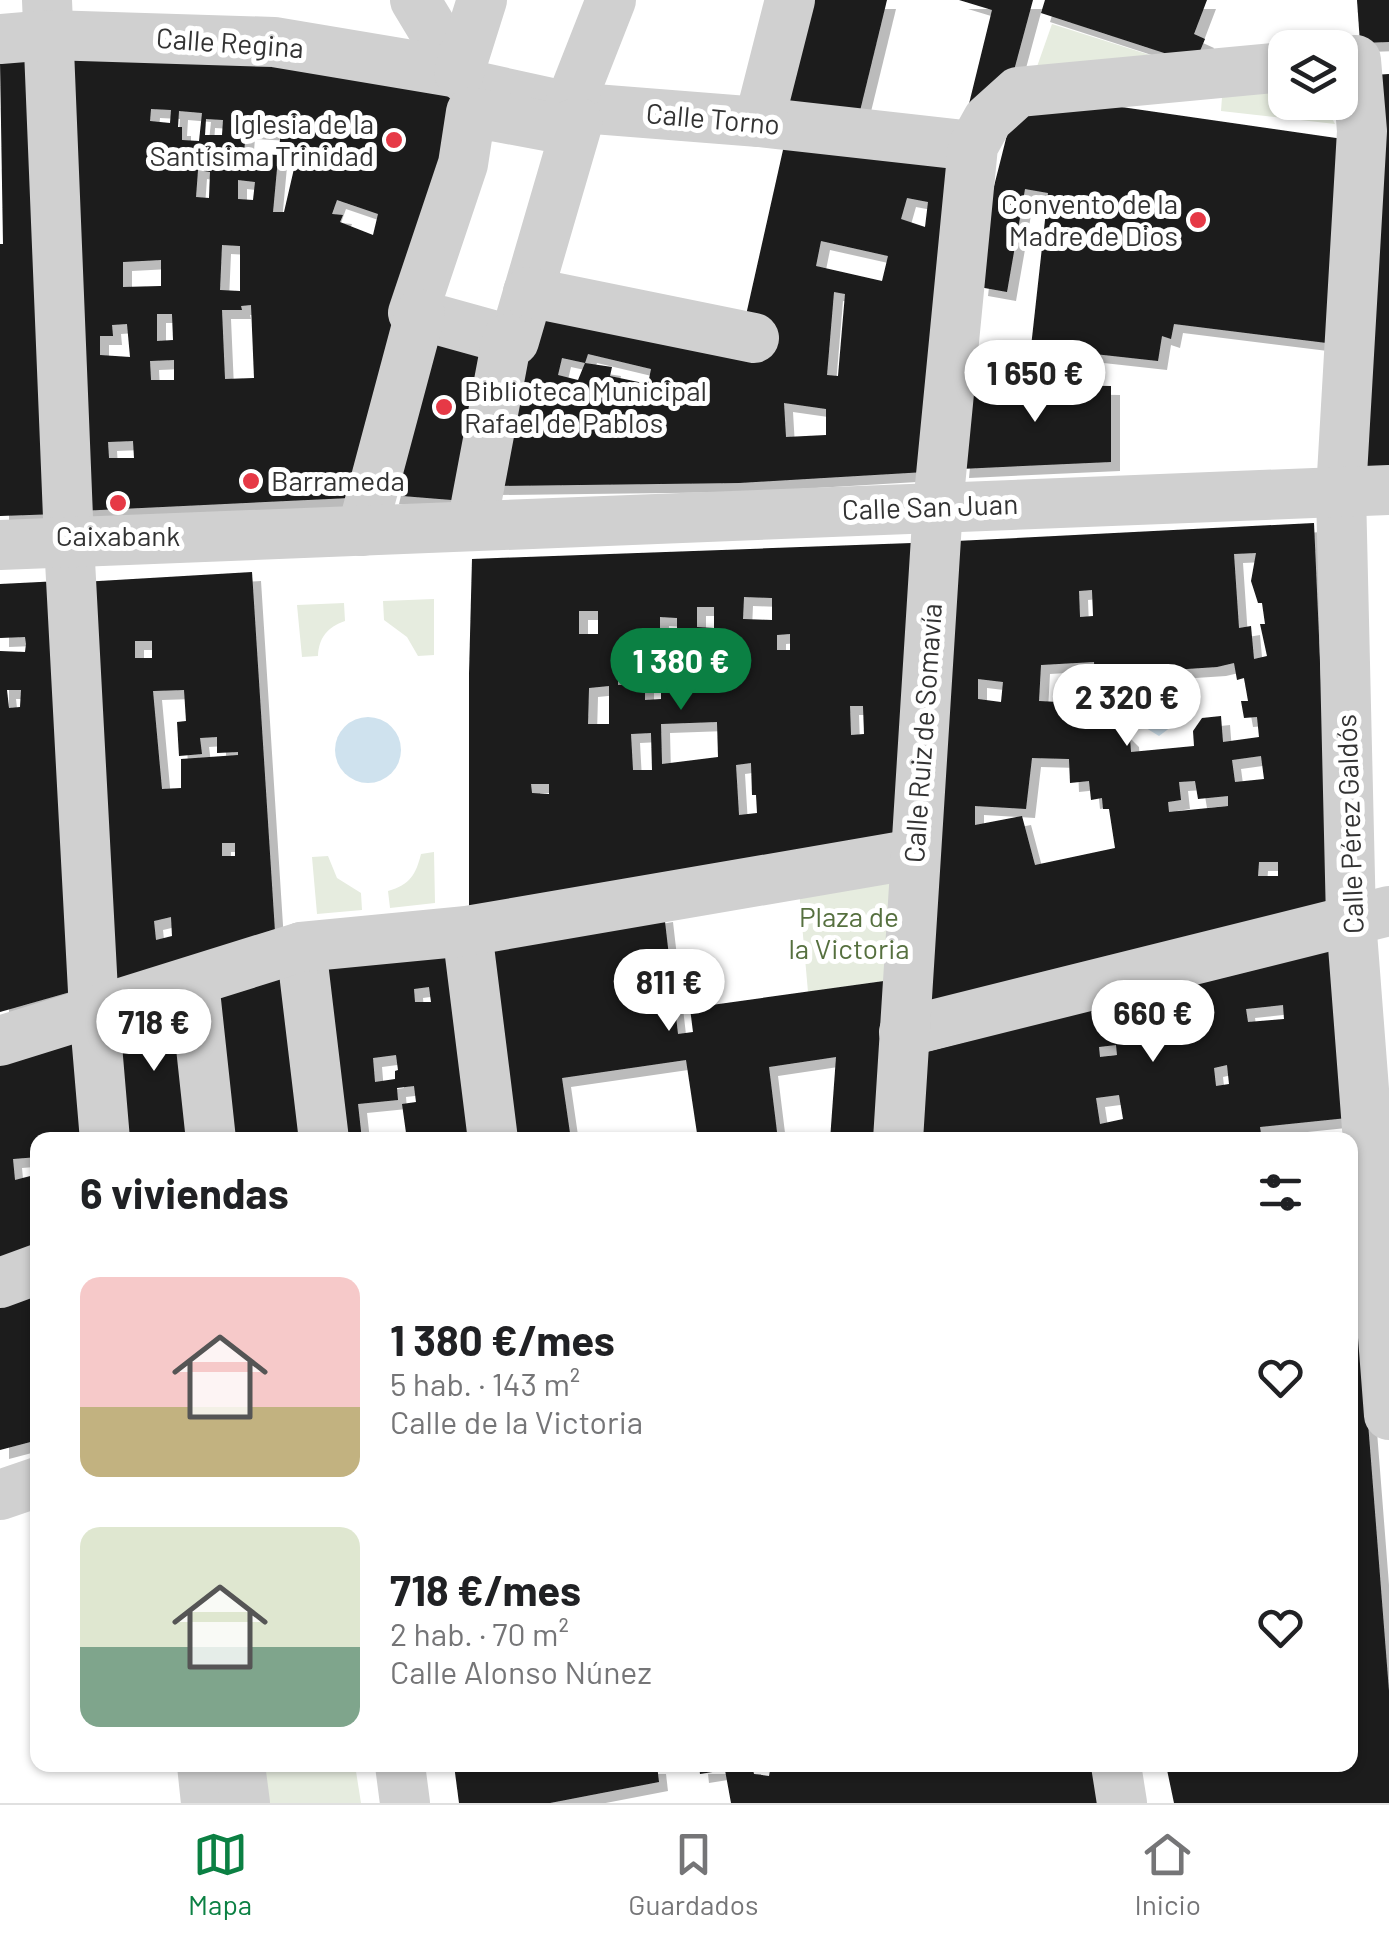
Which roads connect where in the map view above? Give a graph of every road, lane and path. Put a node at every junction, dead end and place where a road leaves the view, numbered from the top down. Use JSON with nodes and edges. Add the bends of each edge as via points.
{"nodes":[{"id":1,"x":415,"y":0,"type":"edge"},
{"id":2,"x":482,"y":0,"type":"edge"},
{"id":3,"x":611,"y":0,"type":"edge"},
{"id":4,"x":790,"y":0,"type":"edge"},
{"id":5,"x":48,"y":17,"type":"edge"},
{"id":6,"x":0,"y":38,"type":"edge"},
{"id":7,"x":1362,"y":60,"type":"edge"},
{"id":8,"x":1268,"y":70,"type":"edge"},
{"id":9,"x":459,"y":73,"type":"junction"},
{"id":10,"x":570,"y":107,"type":"junction"},
{"id":11,"x":759,"y":122,"type":"junction"},
{"id":12,"x":973,"y":146,"type":"junction"},
{"id":13,"x":528,"y":292,"type":"junction"},
{"id":14,"x":420,"y":314,"type":"junction"},
{"id":15,"x":754,"y":338,"type":"dead end"},
{"id":16,"x":507,"y":339,"type":"junction"},
{"id":17,"x":1365,"y":491,"type":"edge"},
{"id":18,"x":938,"y":506,"type":"junction"},
{"id":19,"x":472,"y":525,"type":"junction"},
{"id":20,"x":362,"y":531,"type":"junction"},
{"id":21,"x":69,"y":542,"type":"junction"},
{"id":22,"x":0,"y":545,"type":"edge"},
{"id":23,"x":915,"y":854,"type":"junction"},
{"id":24,"x":1370,"y":916,"type":"edge"},
{"id":25,"x":467,"y":931,"type":"junction"},
{"id":26,"x":293,"y":950,"type":"junction"},
{"id":27,"x":194,"y":982,"type":"junction"},
{"id":28,"x":94,"y":1010,"type":"junction"},
{"id":29,"x":904,"y":1032,"type":"junction"},
{"id":30,"x":0,"y":1041,"type":"edge"},
{"id":31,"x":104,"y":1132,"type":"edge"},
{"id":32,"x":209,"y":1132,"type":"edge"},
{"id":33,"x":323,"y":1132,"type":"edge"},
{"id":34,"x":492,"y":1132,"type":"edge"},
{"id":35,"x":898,"y":1132,"type":"edge"},
{"id":36,"x":1370,"y":1155,"type":"edge"},
{"id":37,"x":30,"y":1272,"type":"edge"},
{"id":38,"x":0,"y":1283,"type":"edge"},
{"id":39,"x":1389,"y":1415,"type":"edge"},
{"id":40,"x":30,"y":1485,"type":"edge"},
{"id":41,"x":0,"y":1495,"type":"edge"},
{"id":42,"x":203,"y":1772,"type":"edge"},
{"id":43,"x":241,"y":1772,"type":"edge"},
{"id":44,"x":375,"y":1772,"type":"edge"},
{"id":45,"x":401,"y":1772,"type":"edge"},
{"id":46,"x":1117,"y":1772,"type":"edge"},
{"id":47,"x":206,"y":1803,"type":"edge"},
{"id":48,"x":244,"y":1803,"type":"edge"},
{"id":49,"x":378,"y":1803,"type":"edge"},
{"id":50,"x":405,"y":1803,"type":"edge"},
{"id":51,"x":1122,"y":1803,"type":"edge"}],
"edges":[{"from":1,"to":9,"type":"street"},
{"from":2,"to":9,"type":"street"},
{"from":3,"to":10,"type":"street"},
{"from":4,"to":11,"type":"street"},
{"from":5,"to":6,"type":"street","name":"Calle Regina"},
{"from":5,"to":9,"type":"street","name":"Calle Regina","via":[[274,42]]},
{"from":5,"to":21,"type":"street"},
{"from":7,"to":17,"type":"street","name":"Calle Pérez Galdós"},
{"from":8,"to":12,"type":"street","via":[[1018,92],[988,119]]},
{"from":9,"to":10,"type":"street","name":"Calle Torno","via":[[474,86]]},
{"from":10,"to":11,"type":"street","name":"Calle Torno"},
{"from":11,"to":12,"type":"street","name":"Calle Torno"},
{"from":12,"to":18,"type":"street","name":"Calle Ruiz de Somavía"},
{"from":13,"to":14,"type":"street","via":[[578,122],[562,129],[471,112],[463,164],[413,313]]},
{"from":13,"to":15,"type":"street"},
{"from":13,"to":16,"type":"street","via":[[514,341]]},
{"from":14,"to":16,"type":"street"},
{"from":14,"to":20,"type":"street"},
{"from":16,"to":19,"type":"street"},
{"from":17,"to":18,"type":"street","name":"Calle San Juan"},
{"from":17,"to":24,"type":"street","name":"Calle Pérez Galdós"},
{"from":18,"to":19,"type":"street","name":"Calle San Juan"},
{"from":18,"to":23,"type":"street","name":"Calle Ruiz de Somavía"},
{"from":19,"to":20,"type":"street","name":"Calle San Juan"},
{"from":20,"to":21,"type":"street","name":"Calle San Juan"},
{"from":21,"to":22,"type":"street","name":"Calle San Juan"},
{"from":21,"to":28,"type":"street"},
{"from":23,"to":25,"type":"street"},
{"from":23,"to":29,"type":"street","name":"Calle Ruiz de Somavía"},
{"from":24,"to":29,"type":"street"},
{"from":24,"to":36,"type":"street","name":"Calle Pérez Galdós"},
{"from":25,"to":26,"type":"street"},
{"from":25,"to":34,"type":"street"},
{"from":26,"to":27,"type":"street"},
{"from":26,"to":33,"type":"street"},
{"from":27,"to":28,"type":"street"},
{"from":27,"to":32,"type":"street"},
{"from":28,"to":30,"type":"street"},
{"from":28,"to":31,"type":"street"},
{"from":29,"to":35,"type":"street","name":"Calle Ruiz de Somavía"},
{"from":36,"to":39,"type":"street","name":"Calle Pérez Galdós"},
{"from":37,"to":38,"type":"street"},
{"from":40,"to":41,"type":"street"},
{"from":42,"to":47,"type":"street"},
{"from":43,"to":48,"type":"street"},
{"from":44,"to":49,"type":"street"},
{"from":45,"to":50,"type":"street"},
{"from":46,"to":51,"type":"street"}]}
